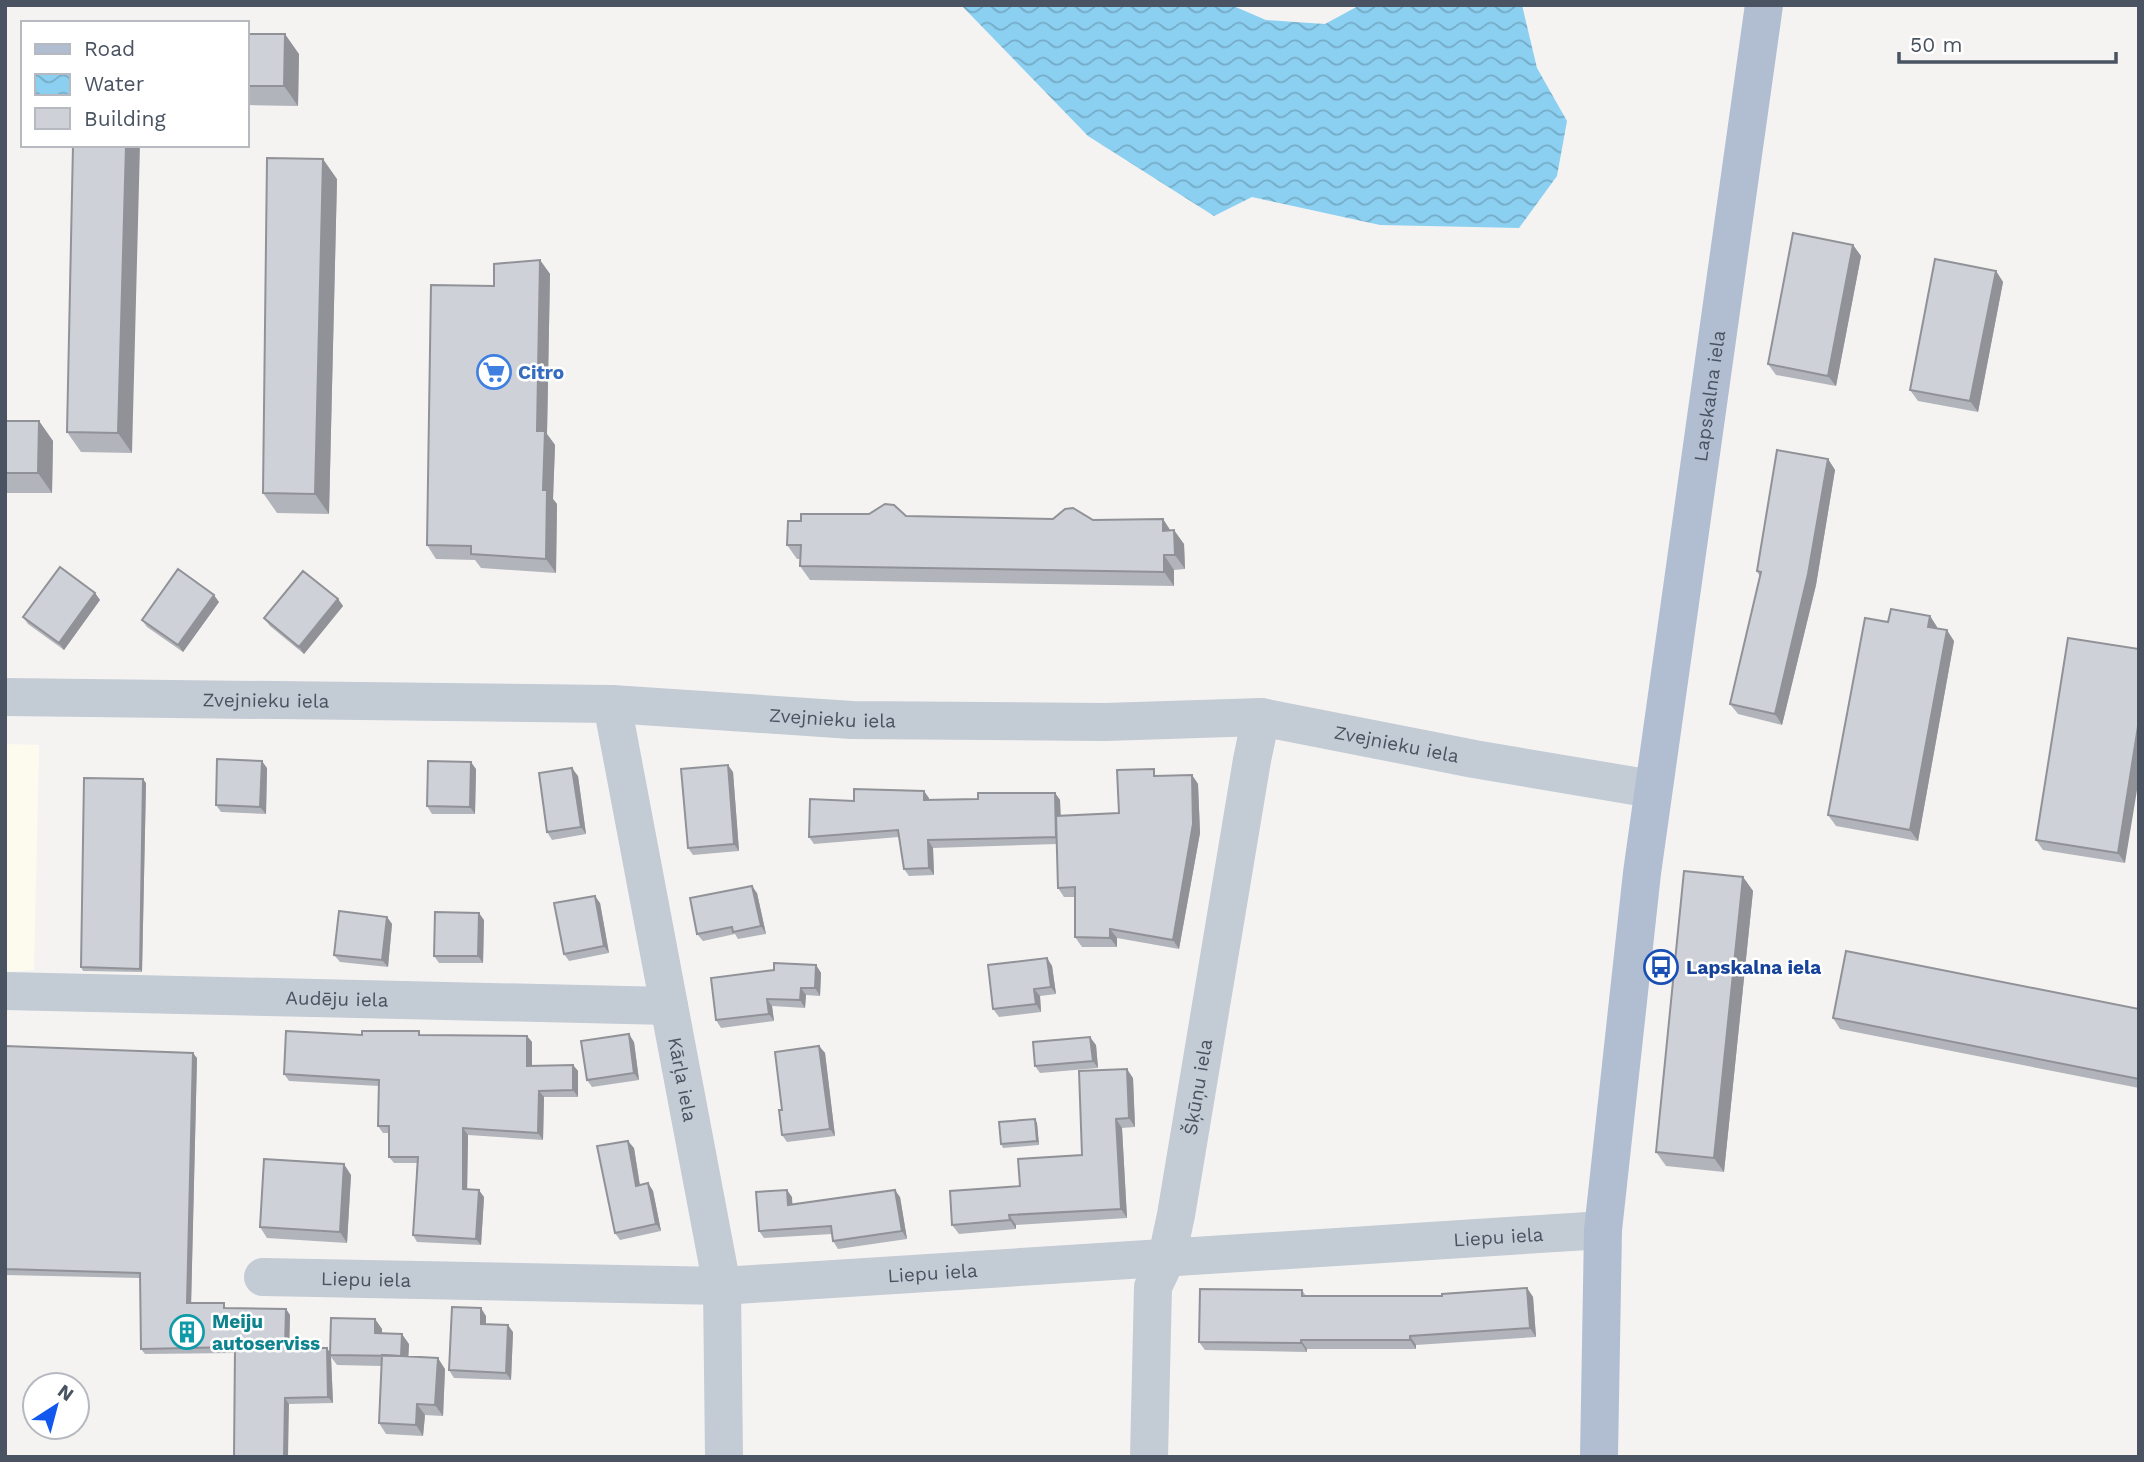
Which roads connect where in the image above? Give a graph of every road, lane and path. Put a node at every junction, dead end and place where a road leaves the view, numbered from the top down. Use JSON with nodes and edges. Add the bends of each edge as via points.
{"nodes":[{"id":1,"x":1764,"y":5,"type":"edge"},
{"id":2,"x":5,"y":697,"type":"edge"},
{"id":3,"x":612,"y":704,"type":"junction"},
{"id":4,"x":1261,"y":717,"type":"junction"},
{"id":5,"x":1652,"y":789,"type":"junction"},
{"id":6,"x":5,"y":991,"type":"edge"},
{"id":7,"x":669,"y":1006,"type":"junction"},
{"id":8,"x":1603,"y":1230,"type":"junction"},
{"id":9,"x":1167,"y":1257,"type":"junction"},
{"id":10,"x":263,"y":1277,"type":"dead end"},
{"id":11,"x":722,"y":1286,"type":"junction"},
{"id":12,"x":724,"y":1457,"type":"edge"},
{"id":13,"x":1149,"y":1457,"type":"edge"},
{"id":14,"x":1599,"y":1457,"type":"edge"}],
"edges":[{"from":1,"to":5,"type":"main road","name":"Lapskalna iela"},
{"from":2,"to":3,"type":"street","name":"Zvejnieku iela"},
{"from":3,"to":4,"type":"street","name":"Zvejnieku iela","via":[[852,720],[1105,722]]},
{"from":3,"to":7,"type":"street","name":"Kārļa iela"},
{"from":4,"to":5,"type":"street","name":"Zvejnieku iela"},
{"from":4,"to":9,"type":"street","name":"Šķūņu iela"},
{"from":5,"to":8,"type":"main road","name":"Lapskalna iela"},
{"from":6,"to":7,"type":"street","name":"Audēju iela"},
{"from":7,"to":11,"type":"street","name":"Kārļa iela"},
{"from":8,"to":9,"type":"street","name":"Liepu iela"},
{"from":8,"to":14,"type":"main road","name":"Lapskalna iela"},
{"from":9,"to":11,"type":"street","name":"Liepu iela"},
{"from":9,"to":13,"type":"street","name":"Šķūņu iela","via":[[1153,1287]]},
{"from":10,"to":11,"type":"street","name":"Liepu iela"},
{"from":11,"to":12,"type":"street","name":"Kārļa iela"}]}
